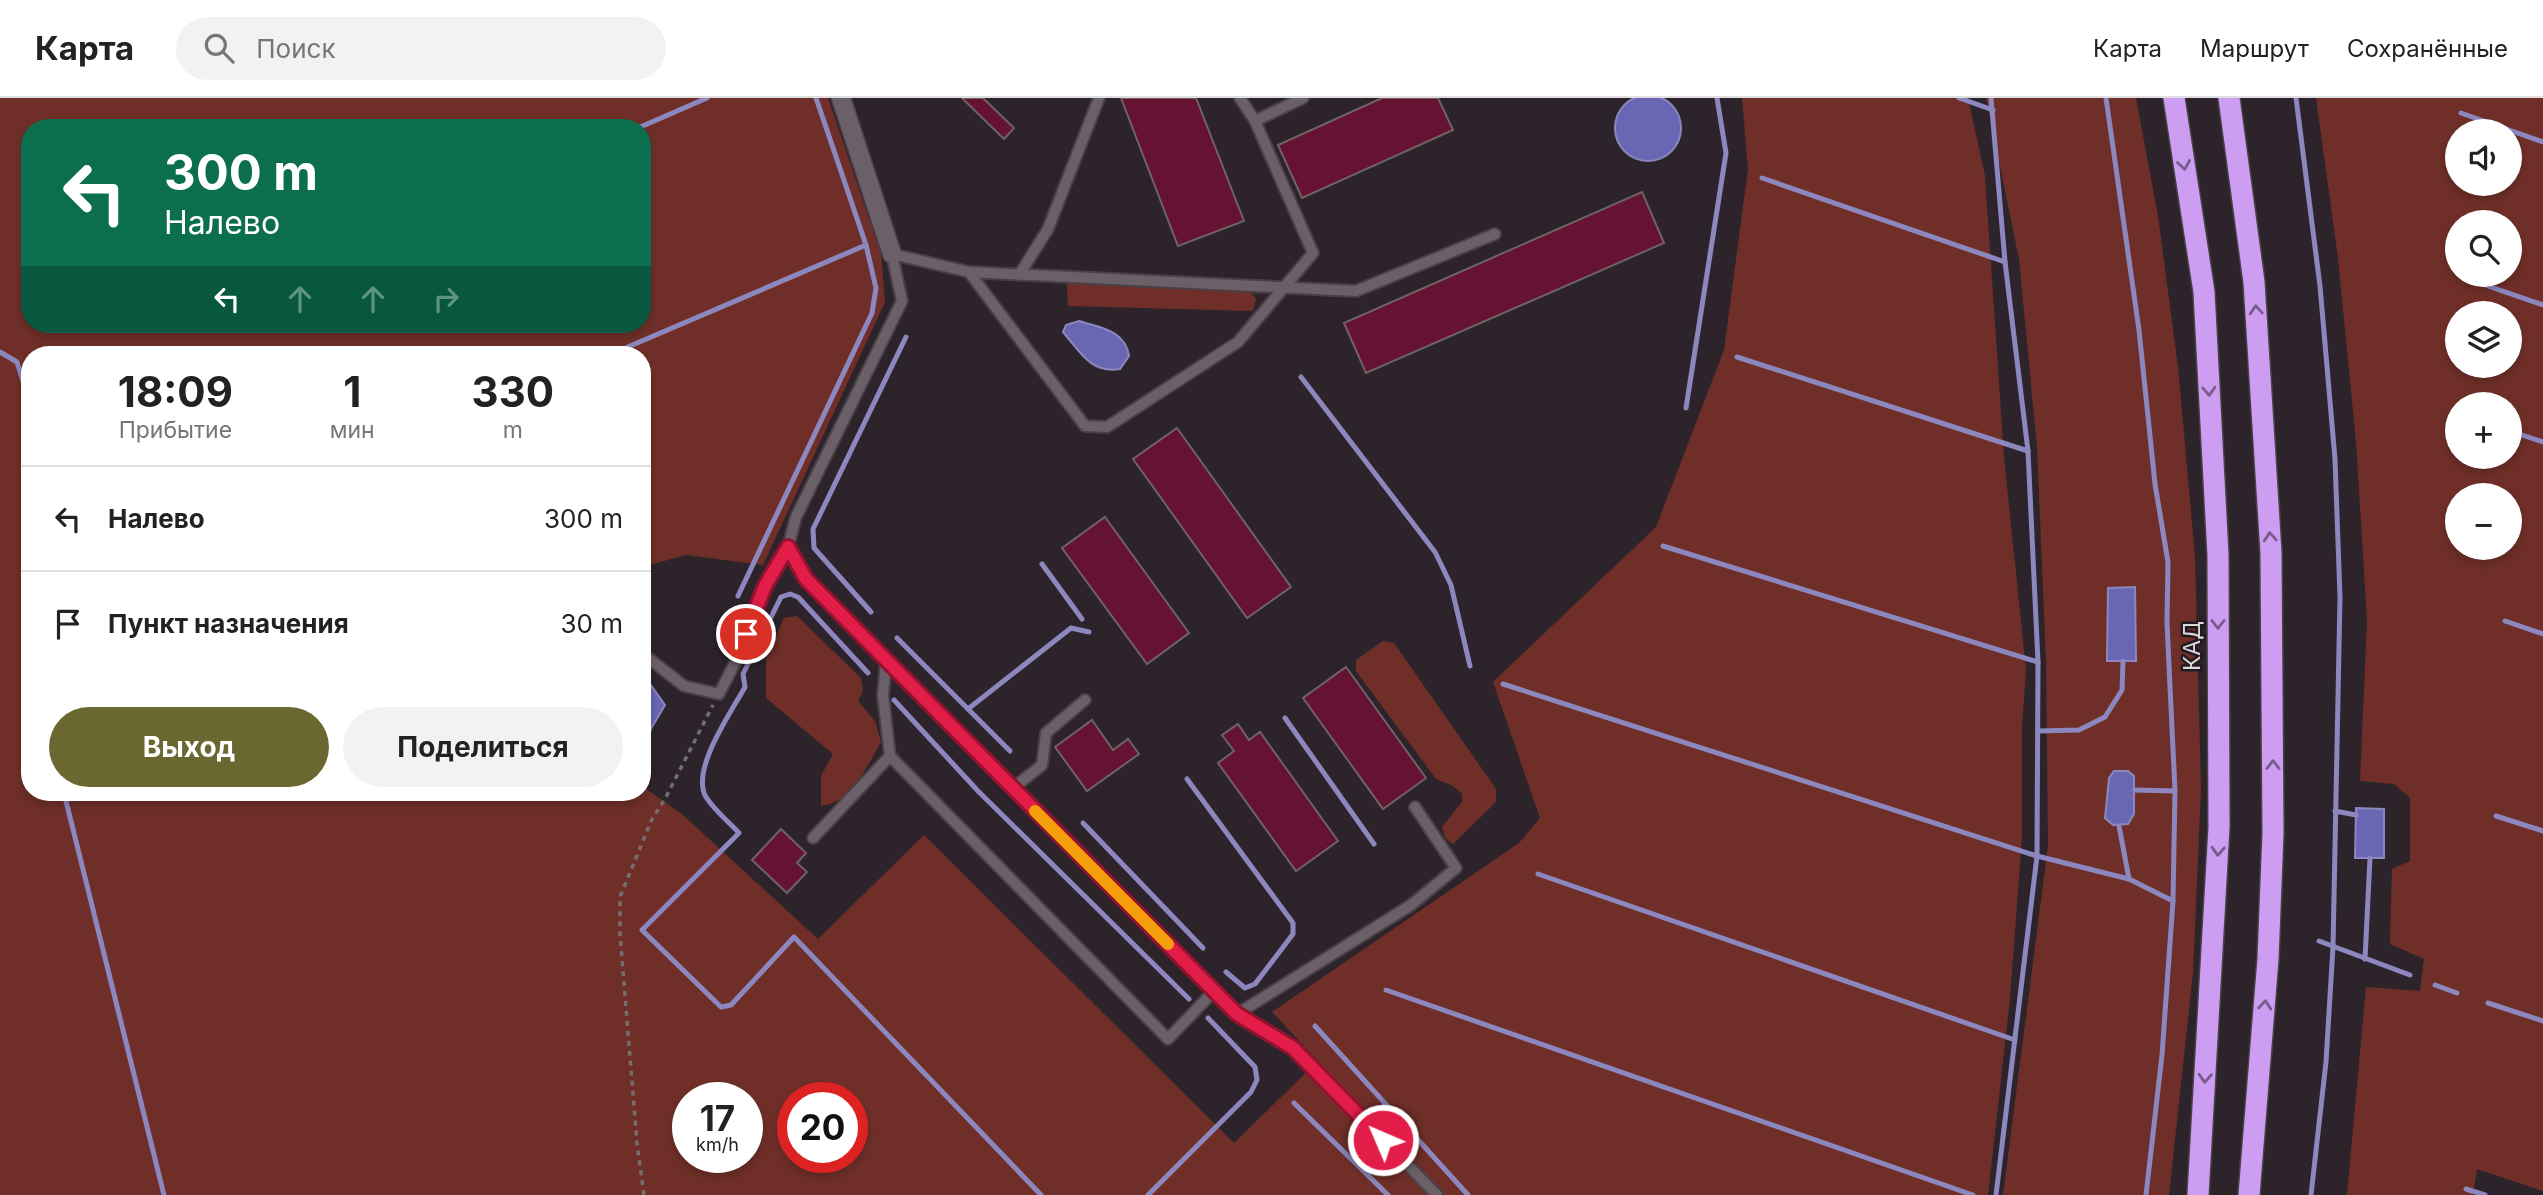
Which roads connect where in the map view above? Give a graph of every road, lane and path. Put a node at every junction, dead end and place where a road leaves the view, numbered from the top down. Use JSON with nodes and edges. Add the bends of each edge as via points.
{"nodes":[{"id":1,"x":841,"y":98,"type":"edge"},
{"id":2,"x":1099,"y":98,"type":"edge"},
{"id":3,"x":1240,"y":98,"type":"edge"},
{"id":4,"x":1303,"y":98,"type":"edge"},
{"id":5,"x":2174,"y":98,"type":"edge"},
{"id":6,"x":2229,"y":98,"type":"edge"},
{"id":7,"x":1255,"y":121,"type":"junction"},
{"id":8,"x":1495,"y":234,"type":"dead end"},
{"id":9,"x":891,"y":254,"type":"junction"},
{"id":10,"x":969,"y":272,"type":"junction"},
{"id":11,"x":1019,"y":275,"type":"junction"},
{"id":12,"x":1285,"y":288,"type":"junction"},
{"id":13,"x":788,"y":547,"type":"junction"},
{"id":14,"x":651,"y":660,"type":"edge"},
{"id":15,"x":886,"y":660,"type":"junction"},
{"id":16,"x":719,"y":694,"type":"junction"},
{"id":17,"x":1085,"y":700,"type":"dead end"},
{"id":18,"x":890,"y":756,"type":"junction"},
{"id":19,"x":1013,"y":788,"type":"junction"},
{"id":20,"x":1415,"y":807,"type":"dead end"},
{"id":21,"x":813,"y":838,"type":"dead end"},
{"id":22,"x":1214,"y":991,"type":"junction"},
{"id":23,"x":1237,"y":1014,"type":"junction"},
{"id":24,"x":644,"y":1195,"type":"edge"},
{"id":25,"x":1437,"y":1195,"type":"edge"},
{"id":26,"x":2198,"y":1195,"type":"edge"},
{"id":27,"x":2249,"y":1195,"type":"edge"}],
"edges":[{"from":1,"to":9,"type":"street"},
{"from":2,"to":11,"type":"lane","via":[[1048,229]]},
{"from":3,"to":7,"type":"lane"},
{"from":4,"to":7,"type":"lane"},
{"from":5,"to":26,"type":"highway","name":"КАД","one_way":true,"via":[[2204,292],[2218,555],[2219,827]]},
{"from":27,"to":6,"type":"highway","one_way":true,"via":[[2273,833],[2272,553],[2254,282]]},
{"from":7,"to":12,"type":"lane","via":[[1313,253]]},
{"from":8,"to":12,"type":"lane","via":[[1356,291]]},
{"from":9,"to":10,"type":"lane"},
{"from":9,"to":13,"type":"lane","via":[[902,301],[796,517]]},
{"from":10,"to":11,"type":"lane"},
{"from":10,"to":12,"type":"lane","via":[[1086,426],[1107,427],[1238,342]]},
{"from":11,"to":12,"type":"lane"},
{"from":13,"to":15,"type":"lane","via":[[806,579]]},
{"from":13,"to":16,"type":"lane","via":[[765,586]]},
{"from":14,"to":16,"type":"lane","via":[[684,686]]},
{"from":15,"to":18,"type":"lane","via":[[883,695]]},
{"from":15,"to":19,"type":"lane"},
{"from":16,"to":24,"type":"path","via":[[652,819],[620,897]]},
{"from":17,"to":19,"type":"lane","via":[[1046,733],[1042,765]]},
{"from":18,"to":21,"type":"lane"},
{"from":18,"to":22,"type":"lane","via":[[1168,1039]]},
{"from":19,"to":22,"type":"lane"},
{"from":20,"to":23,"type":"lane","via":[[1456,868],[1411,905]]},
{"from":22,"to":23,"type":"lane"},
{"from":23,"to":25,"type":"lane","via":[[1293,1048]]}]}
